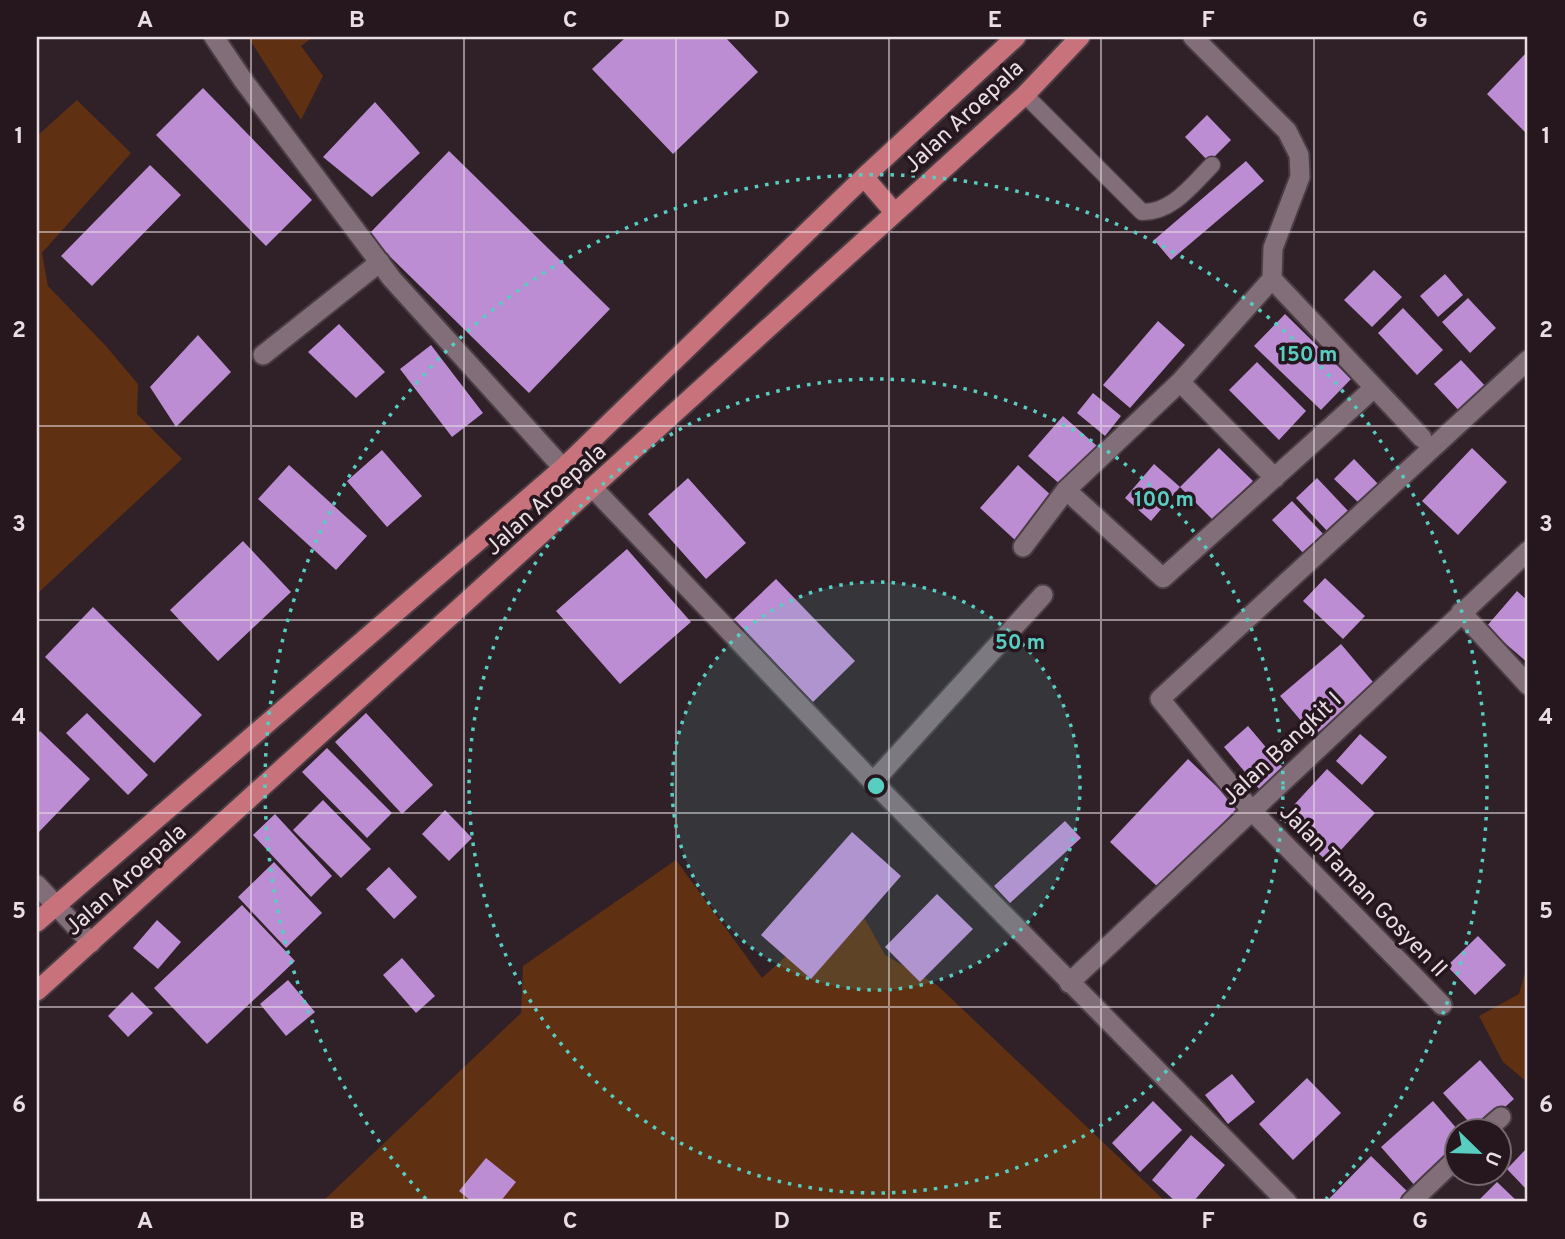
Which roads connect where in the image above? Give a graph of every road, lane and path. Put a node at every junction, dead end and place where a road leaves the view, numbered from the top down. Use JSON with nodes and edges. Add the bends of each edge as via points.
{"nodes":[{"id":1,"x":214,"y":37,"type":"edge"},
{"id":2,"x":1016,"y":37,"type":"edge"},
{"id":3,"x":1080,"y":37,"type":"edge"},
{"id":4,"x":1193,"y":37,"type":"edge"},
{"id":5,"x":1025,"y":95,"type":"junction"},
{"id":6,"x":1212,"y":165,"type":"dead end"},
{"id":7,"x":864,"y":177,"type":"junction"},
{"id":8,"x":894,"y":212,"type":"junction"},
{"id":9,"x":380,"y":262,"type":"junction"},
{"id":10,"x":1272,"y":279,"type":"junction"},
{"id":11,"x":262,"y":355,"type":"dead end"},
{"id":12,"x":1528,"y":360,"type":"edge"},
{"id":13,"x":1180,"y":382,"type":"junction"},
{"id":14,"x":1374,"y":388,"type":"junction"},
{"id":15,"x":1422,"y":438,"type":"dead end"},
{"id":16,"x":563,"y":468,"type":"junction"},
{"id":17,"x":1275,"y":478,"type":"junction"},
{"id":18,"x":593,"y":488,"type":"junction"},
{"id":19,"x":1066,"y":490,"type":"junction"},
{"id":20,"x":1023,"y":547,"type":"dead end"},
{"id":21,"x":1528,"y":551,"type":"edge"},
{"id":22,"x":1043,"y":596,"type":"dead end"},
{"id":23,"x":1461,"y":612,"type":"junction"},
{"id":24,"x":1528,"y":685,"type":"edge"},
{"id":25,"x":873,"y":782,"type":"junction"},
{"id":26,"x":1251,"y":810,"type":"junction"},
{"id":27,"x":37,"y":885,"type":"edge"},
{"id":28,"x":57,"y":905,"type":"junction"},
{"id":29,"x":37,"y":922,"type":"edge"},
{"id":30,"x":91,"y":943,"type":"junction"},
{"id":31,"x":1069,"y":983,"type":"junction"},
{"id":32,"x":37,"y":991,"type":"edge"},
{"id":33,"x":1442,"y":1005,"type":"dead end"},
{"id":34,"x":1442,"y":1173,"type":"edge"},
{"id":35,"x":1287,"y":1202,"type":"edge"},
{"id":36,"x":1411,"y":1202,"type":"edge"}],
"edges":[{"from":1,"to":9,"type":"street"},
{"from":2,"to":7,"type":"main road","name":"Jalan Aroepala"},
{"from":3,"to":5,"type":"main road","name":"Jalan Aroepala"},
{"from":4,"to":10,"type":"street","via":[[1287,131],[1299,155],[1300,177],[1273,248]]},
{"from":5,"to":6,"type":"lane","via":[[1142,212],[1167,208]]},
{"from":5,"to":8,"type":"main road","name":"Jalan Aroepala"},
{"from":7,"to":8,"type":"main road"},
{"from":7,"to":16,"type":"main road","name":"Jalan Aroepala"},
{"from":8,"to":18,"type":"main road","name":"Jalan Aroepala"},
{"from":9,"to":11,"type":"street"},
{"from":9,"to":16,"type":"street"},
{"from":10,"to":13,"type":"street"},
{"from":10,"to":14,"type":"street"},
{"from":12,"to":26,"type":"street","name":"Jalan Taman Gosyen II","via":[[1160,699]]},
{"from":13,"to":17,"type":"street"},
{"from":13,"to":19,"type":"street"},
{"from":14,"to":15,"type":"street"},
{"from":14,"to":17,"type":"street"},
{"from":16,"to":28,"type":"main road","name":"Jalan Aroepala"},
{"from":17,"to":19,"type":"street","via":[[1163,578]]},
{"from":18,"to":25,"type":"street"},
{"from":18,"to":30,"type":"main road","name":"Jalan Aroepala"},
{"from":19,"to":20,"type":"street"},
{"from":21,"to":23,"type":"street","name":"Jalan Bangkit I"},
{"from":22,"to":25,"type":"street"},
{"from":23,"to":24,"type":"street"},
{"from":23,"to":26,"type":"street","name":"Jalan Bangkit I"},
{"from":25,"to":31,"type":"street"},
{"from":26,"to":31,"type":"street","name":"Jalan Bangkit I"},
{"from":26,"to":33,"type":"street","name":"Jalan Taman Gosyen II"},
{"from":27,"to":28,"type":"street"},
{"from":28,"to":29,"type":"main road","name":"Jalan Aroepala"},
{"from":28,"to":30,"type":"street"},
{"from":30,"to":32,"type":"main road","name":"Jalan Aroepala"},
{"from":31,"to":35,"type":"street"},
{"from":34,"to":36,"type":"street"}]}
